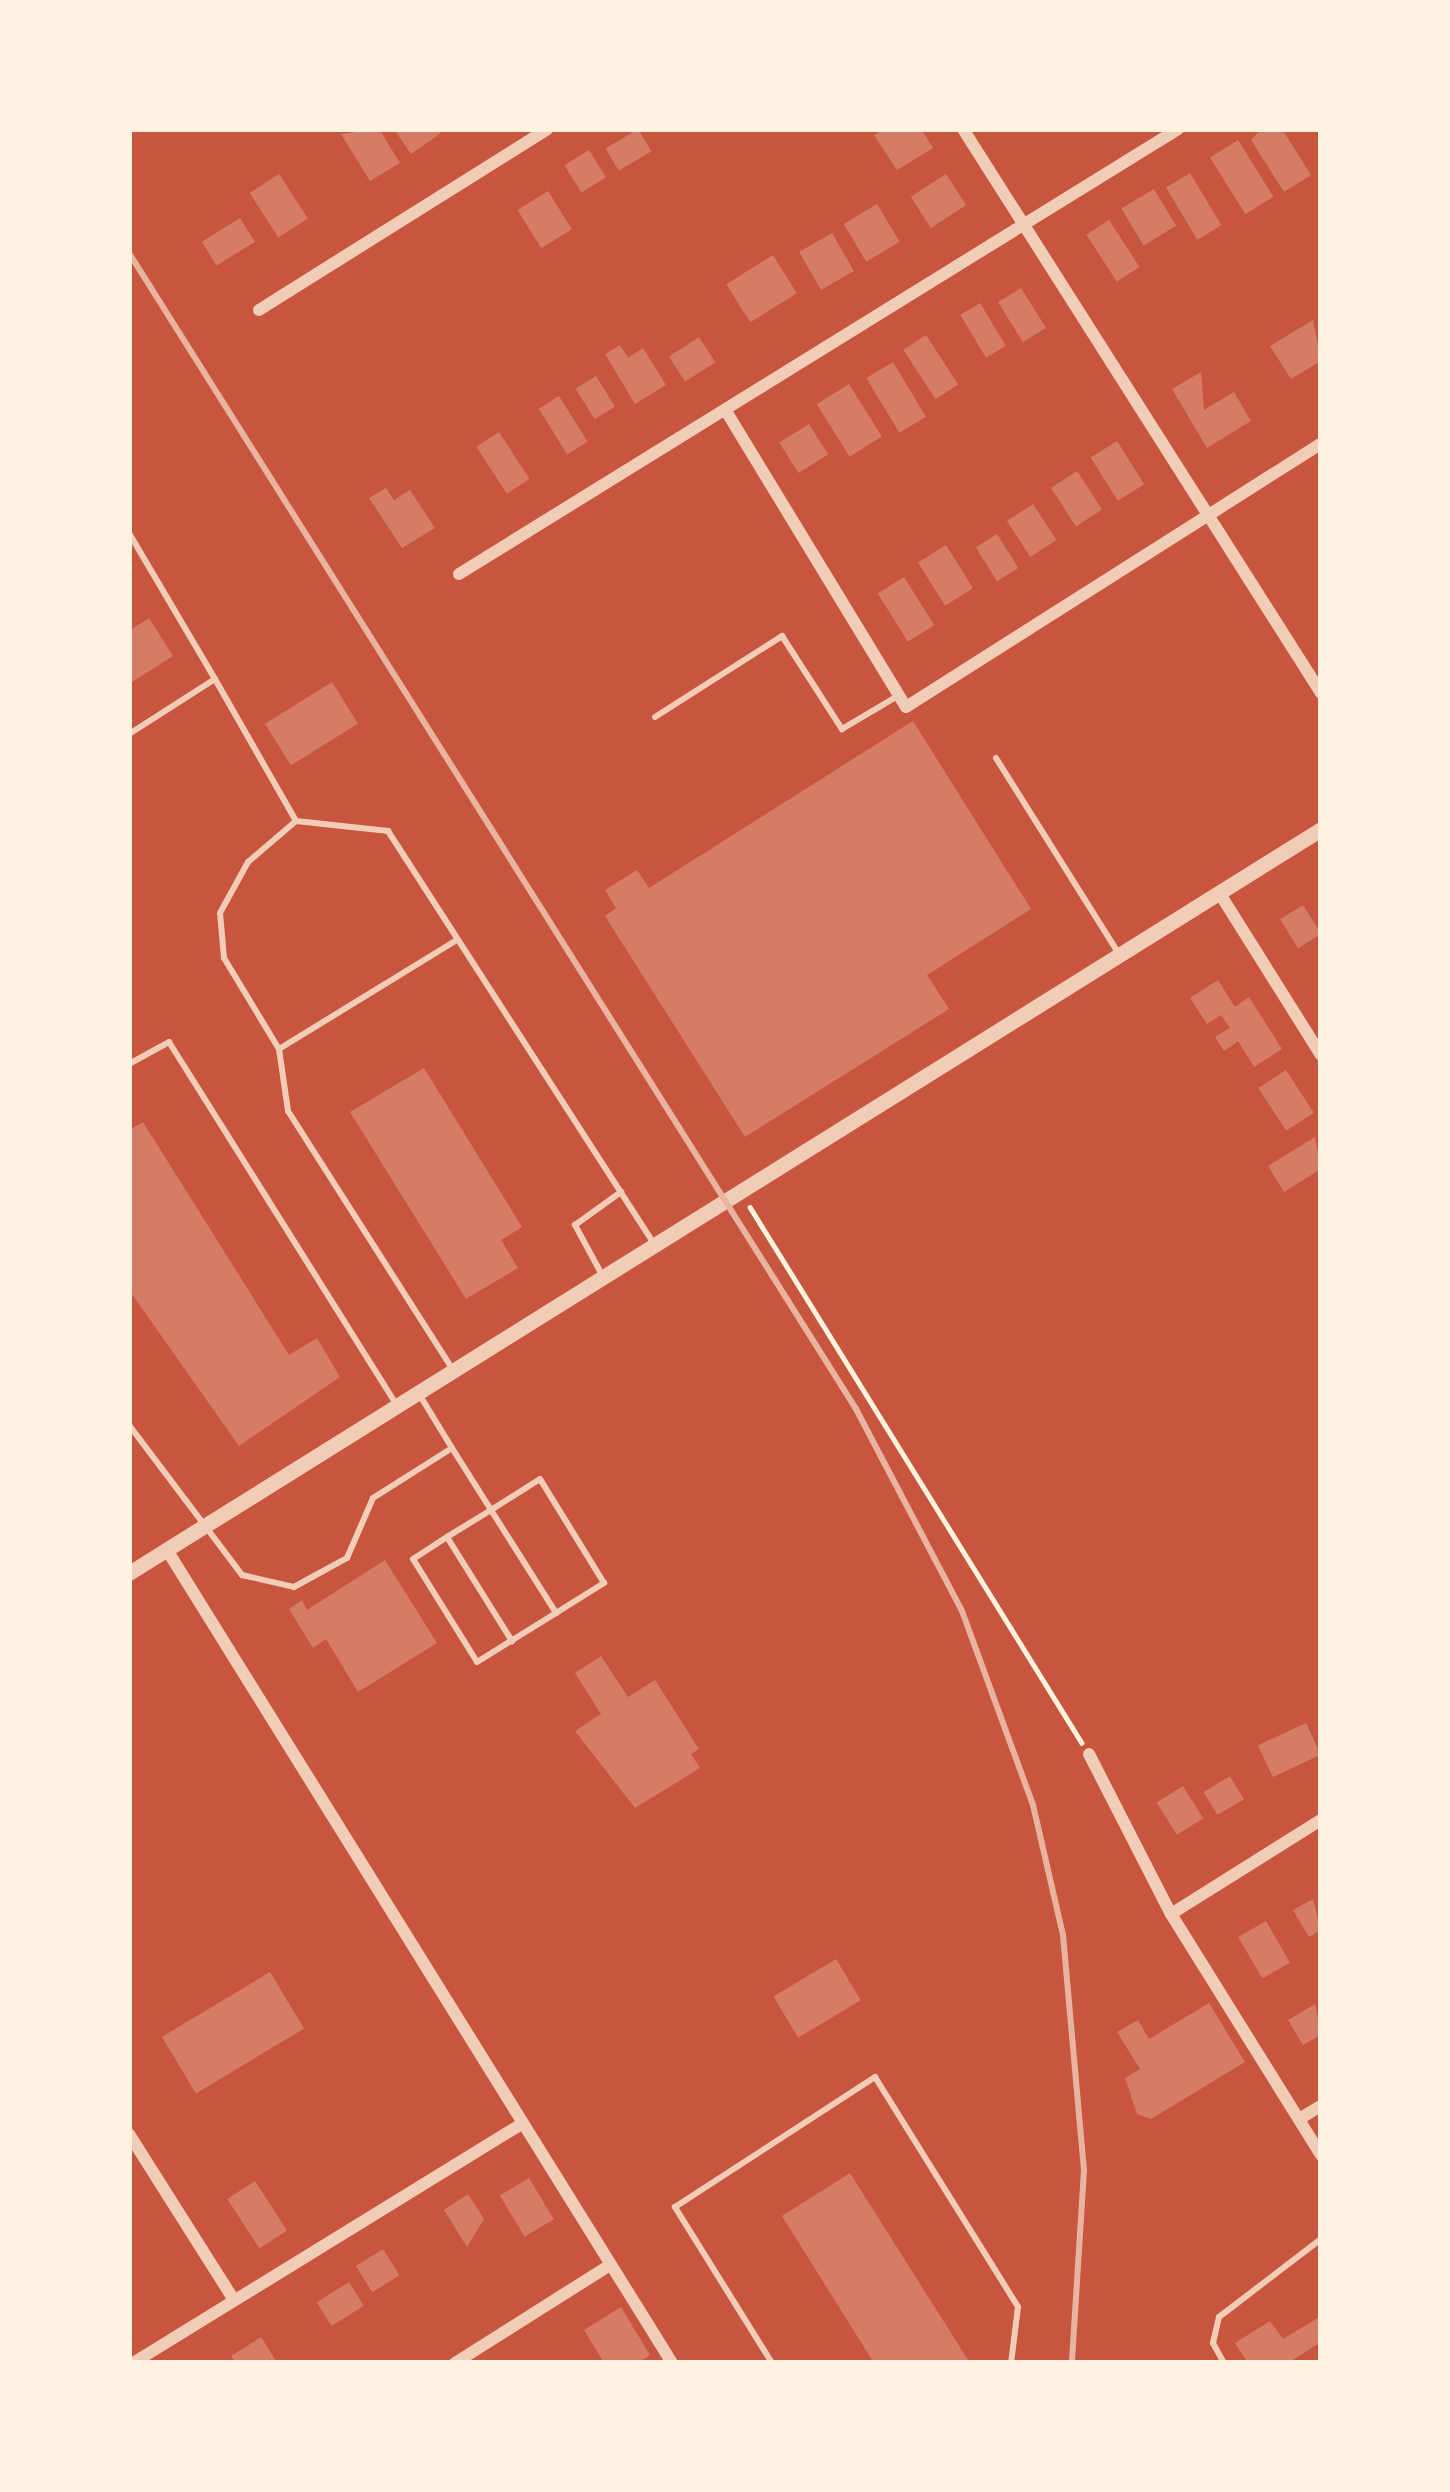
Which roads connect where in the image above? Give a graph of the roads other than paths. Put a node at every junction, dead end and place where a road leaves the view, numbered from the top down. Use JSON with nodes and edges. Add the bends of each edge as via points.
{"nodes":[{"id":1,"x":548,"y":129,"type":"edge"},
{"id":2,"x":963,"y":129,"type":"edge"},
{"id":3,"x":1178,"y":129,"type":"edge"},
{"id":4,"x":1026,"y":226,"type":"junction"},
{"id":5,"x":259,"y":310,"type":"dead end"},
{"id":6,"x":726,"y":410,"type":"junction"},
{"id":7,"x":1321,"y":444,"type":"edge"},
{"id":8,"x":1203,"y":520,"type":"junction"},
{"id":9,"x":129,"y":533,"type":"edge"},
{"id":10,"x":460,"y":574,"type":"dead end"},
{"id":11,"x":215,"y":679,"type":"junction"},
{"id":12,"x":1321,"y":693,"type":"edge"},
{"id":13,"x":902,"y":701,"type":"junction"},
{"id":14,"x":655,"y":717,"type":"dead end"},
{"id":15,"x":129,"y":734,"type":"edge"},
{"id":16,"x":996,"y":758,"type":"dead end"},
{"id":17,"x":296,"y":821,"type":"junction"},
{"id":18,"x":1321,"y":829,"type":"edge"},
{"id":19,"x":1220,"y":894,"type":"junction"},
{"id":20,"x":457,"y":940,"type":"junction"},
{"id":21,"x":1120,"y":957,"type":"junction"},
{"id":22,"x":279,"y":1049,"type":"junction"},
{"id":23,"x":1321,"y":1055,"type":"edge"},
{"id":24,"x":129,"y":1064,"type":"edge"},
{"id":25,"x":621,"y":1192,"type":"junction"},
{"id":26,"x":652,"y":1240,"type":"junction"},
{"id":27,"x":601,"y":1274,"type":"junction"},
{"id":28,"x":452,"y":1368,"type":"junction"},
{"id":29,"x":417,"y":1391,"type":"junction"},
{"id":30,"x":396,"y":1404,"type":"junction"},
{"id":31,"x":129,"y":1425,"type":"edge"},
{"id":32,"x":452,"y":1448,"type":"junction"},
{"id":33,"x":490,"y":1510,"type":"junction"},
{"id":34,"x":203,"y":1526,"type":"junction"},
{"id":35,"x":447,"y":1537,"type":"junction"},
{"id":36,"x":167,"y":1550,"type":"junction"},
{"id":37,"x":129,"y":1573,"type":"edge"},
{"id":38,"x":556,"y":1613,"type":"junction"},
{"id":39,"x":512,"y":1641,"type":"junction"},
{"id":40,"x":1089,"y":1754,"type":"road end"},
{"id":41,"x":1321,"y":1820,"type":"edge"},
{"id":42,"x":1171,"y":1914,"type":"junction"},
{"id":43,"x":1321,"y":2106,"type":"edge"},
{"id":44,"x":1299,"y":2120,"type":"junction"},
{"id":45,"x":522,"y":2124,"type":"junction"},
{"id":46,"x":129,"y":2134,"type":"edge"},
{"id":47,"x":1321,"y":2155,"type":"edge"},
{"id":48,"x":1321,"y":2239,"type":"edge"},
{"id":49,"x":610,"y":2265,"type":"junction"},
{"id":50,"x":234,"y":2300,"type":"junction"},
{"id":51,"x":133,"y":2363,"type":"edge"},
{"id":52,"x":455,"y":2363,"type":"edge"},
{"id":53,"x":672,"y":2363,"type":"edge"},
{"id":54,"x":772,"y":2363,"type":"edge"},
{"id":55,"x":1011,"y":2363,"type":"edge"},
{"id":56,"x":1224,"y":2363,"type":"edge"}],
"edges":[{"from":1,"to":5,"type":"street"},
{"from":2,"to":4,"type":"street"},
{"from":3,"to":4,"type":"street"},
{"from":4,"to":6,"type":"street"},
{"from":4,"to":8,"type":"street"},
{"from":6,"to":10,"type":"street"},
{"from":6,"to":13,"type":"street"},
{"from":7,"to":8,"type":"street"},
{"from":8,"to":12,"type":"street"},
{"from":8,"to":13,"type":"street"},
{"from":9,"to":11,"type":"lane"},
{"from":11,"to":15,"type":"lane"},
{"from":11,"to":17,"type":"lane"},
{"from":13,"to":14,"type":"lane","via":[[842,728],[782,636]]},
{"from":16,"to":21,"type":"lane"},
{"from":17,"to":20,"type":"lane","via":[[388,831]]},
{"from":17,"to":22,"type":"lane","via":[[248,862],[220,913],[224,958]]},
{"from":18,"to":19,"type":"street"},
{"from":19,"to":21,"type":"street"},
{"from":19,"to":23,"type":"street"},
{"from":20,"to":22,"type":"lane"},
{"from":20,"to":25,"type":"lane"},
{"from":21,"to":26,"type":"street"},
{"from":22,"to":28,"type":"lane","via":[[288,1111]]},
{"from":24,"to":30,"type":"lane","via":[[169,1042]]},
{"from":25,"to":26,"type":"lane"},
{"from":25,"to":27,"type":"lane","via":[[575,1225]]},
{"from":26,"to":27,"type":"street"},
{"from":27,"to":28,"type":"street"},
{"from":28,"to":29,"type":"street"},
{"from":29,"to":30,"type":"street"},
{"from":29,"to":32,"type":"lane"},
{"from":30,"to":34,"type":"street"},
{"from":31,"to":34,"type":"lane"},
{"from":32,"to":33,"type":"lane"},
{"from":32,"to":34,"type":"lane","via":[[373,1498],[347,1558],[294,1587],[242,1575]]},
{"from":33,"to":35,"type":"lane"},
{"from":33,"to":38,"type":"lane"},
{"from":33,"to":38,"type":"lane","via":[[540,1479],[604,1583]]},
{"from":34,"to":36,"type":"street"},
{"from":35,"to":39,"type":"lane"},
{"from":35,"to":39,"type":"lane","via":[[413,1558],[477,1662]]},
{"from":36,"to":37,"type":"street"},
{"from":36,"to":45,"type":"street"},
{"from":38,"to":39,"type":"lane"},
{"from":40,"to":42,"type":"street"},
{"from":41,"to":42,"type":"street"},
{"from":42,"to":44,"type":"street"},
{"from":43,"to":44,"type":"street"},
{"from":44,"to":47,"type":"street"},
{"from":45,"to":49,"type":"street"},
{"from":45,"to":50,"type":"street"},
{"from":46,"to":50,"type":"street"},
{"from":48,"to":56,"type":"lane","via":[[1219,2317]]},
{"from":49,"to":52,"type":"street"},
{"from":49,"to":53,"type":"street"},
{"from":50,"to":51,"type":"street"},
{"from":54,"to":55,"type":"lane","via":[[675,2207],[875,2077],[1018,2307]]}]}
